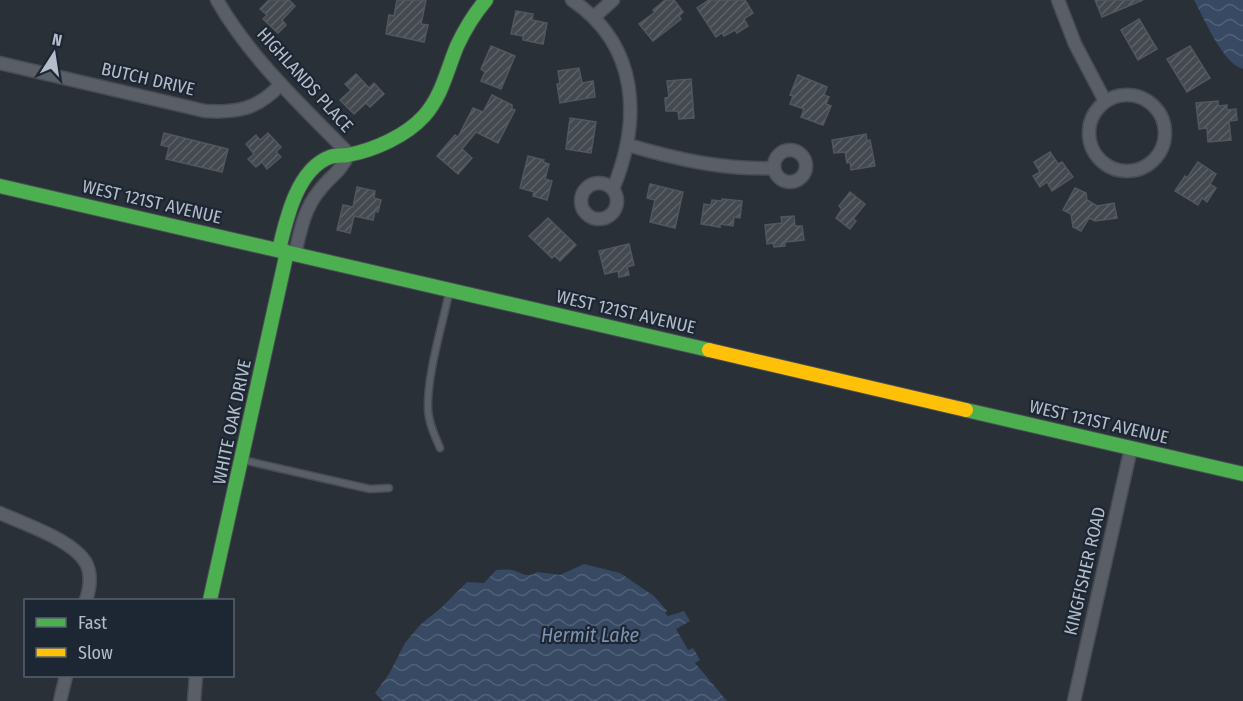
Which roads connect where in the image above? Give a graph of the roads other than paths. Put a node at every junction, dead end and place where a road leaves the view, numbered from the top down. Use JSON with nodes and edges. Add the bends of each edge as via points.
{"nodes":[{"id":1,"x":217,"y":0,"type":"edge"},
{"id":2,"x":486,"y":0,"type":"edge"},
{"id":3,"x":572,"y":0,"type":"edge"},
{"id":4,"x":613,"y":0,"type":"edge"},
{"id":5,"x":1058,"y":0,"type":"edge"},
{"id":6,"x":594,"y":17,"type":"junction"},
{"id":7,"x":0,"y":63,"type":"edge"},
{"id":8,"x":281,"y":84,"type":"junction"},
{"id":9,"x":1105,"y":101,"type":"junction"},
{"id":10,"x":628,"y":145,"type":"junction"},
{"id":11,"x":349,"y":154,"type":"junction"},
{"id":12,"x":774,"y":168,"type":"dead end"},
{"id":13,"x":0,"y":186,"type":"edge"},
{"id":14,"x":613,"y":189,"type":"dead end"},
{"id":15,"x":287,"y":252,"type":"junction"},
{"id":16,"x":450,"y":290,"type":"junction"},
{"id":17,"x":440,"y":448,"type":"dead end"},
{"id":18,"x":1131,"y":448,"type":"junction"},
{"id":19,"x":242,"y":459,"type":"junction"},
{"id":20,"x":1243,"y":474,"type":"edge"},
{"id":21,"x":389,"y":488,"type":"dead end"},
{"id":22,"x":0,"y":513,"type":"edge"},
{"id":23,"x":86,"y":599,"type":"edge"},
{"id":24,"x":210,"y":599,"type":"edge"},
{"id":25,"x":66,"y":677,"type":"edge"},
{"id":26,"x":196,"y":677,"type":"edge"},
{"id":27,"x":60,"y":701,"type":"edge"},
{"id":28,"x":194,"y":701,"type":"edge"},
{"id":29,"x":1074,"y":701,"type":"edge"}],
"edges":[{"from":1,"to":8,"type":"street","name":"HIGHLANDS PLACE","via":[[231,25]]},
{"from":2,"to":11,"type":"street","name":"WHITE OAK DRIVE","via":[[472,16],[442,89],[418,122],[392,139]]},
{"from":3,"to":6,"type":"street"},
{"from":4,"to":6,"type":"street"},
{"from":5,"to":9,"type":"street","via":[[1075,44]]},
{"from":6,"to":10,"type":"street","via":[[613,43],[629,84]]},
{"from":7,"to":8,"type":"street","name":"BUTCH DRIVE","via":[[205,111],[247,108],[269,97]]},
{"from":8,"to":11,"type":"street","name":"HIGHLANDS PLACE"},
{"from":9,"to":9,"type":"street","via":[[1090,121],[1091,146],[1097,157],[1118,171],[1143,169],[1154,162],[1166,140],[1166,127],[1154,105],[1130,95]]},
{"from":10,"to":12,"type":"street","via":[[706,165]]},
{"from":10,"to":14,"type":"street"},
{"from":11,"to":15,"type":"street","name":"WHITE OAK DRIVE","via":[[327,158],[300,187],[289,208]]},
{"from":13,"to":15,"type":"street","name":"WEST 121ST AVENUE"},
{"from":15,"to":16,"type":"street","name":"WEST 121ST AVENUE"},
{"from":15,"to":19,"type":"street","name":"WHITE OAK DRIVE"},
{"from":16,"to":17,"type":"lane","via":[[428,409]]},
{"from":16,"to":18,"type":"street","name":"WEST 121ST AVENUE"},
{"from":18,"to":20,"type":"street","name":"WEST 121ST AVENUE"},
{"from":18,"to":29,"type":"street","name":"KINGFISHER ROAD"},
{"from":19,"to":21,"type":"lane","via":[[370,489]]},
{"from":19,"to":24,"type":"street","name":"WHITE OAK DRIVE"},
{"from":22,"to":23,"type":"street","via":[[75,551],[85,561],[90,578]]},
{"from":25,"to":27,"type":"street"},
{"from":26,"to":28,"type":"street"}]}
